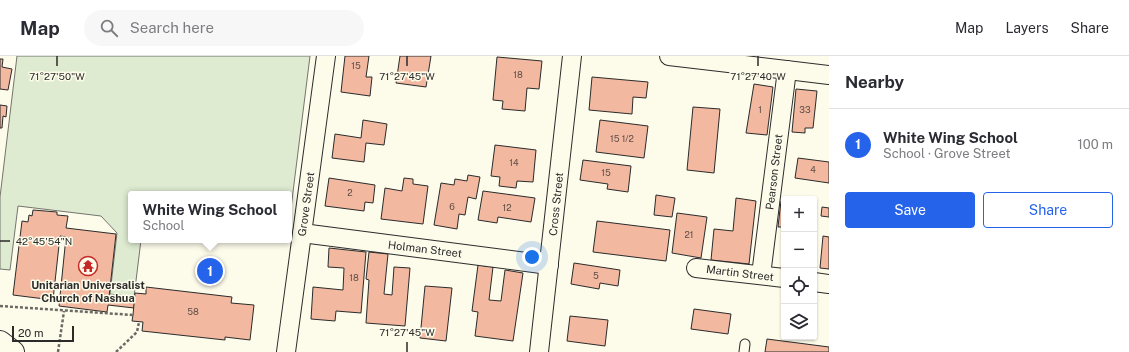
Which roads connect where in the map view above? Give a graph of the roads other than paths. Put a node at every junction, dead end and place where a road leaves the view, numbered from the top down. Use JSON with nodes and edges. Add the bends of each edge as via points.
{"nodes":[{"id":1,"x":326,"y":56,"type":"edge"},
{"id":2,"x":572,"y":56,"type":"edge"},
{"id":3,"x":668,"y":56,"type":"edge"},
{"id":4,"x":742,"y":60,"type":"edge"},
{"id":5,"x":787,"y":70,"type":"junction"},
{"id":6,"x":829,"y":75,"type":"edge"},
{"id":7,"x":302,"y":233,"type":"junction"},
{"id":8,"x":549,"y":265,"type":"junction"},
{"id":9,"x":696,"y":268,"type":"dead end"},
{"id":10,"x":761,"y":275,"type":"junction"},
{"id":11,"x":781,"y":278,"type":"edge"},
{"id":12,"x":817,"y":282,"type":"edge"},
{"id":13,"x":829,"y":284,"type":"edge"},
{"id":14,"x":0,"y":342,"type":"edge"},
{"id":15,"x":13,"y":352,"type":"edge"},
{"id":16,"x":286,"y":352,"type":"edge"},
{"id":17,"x":540,"y":352,"type":"edge"}],
"edges":[{"from":1,"to":7,"type":"street","name":"Grove Street"},
{"from":2,"to":8,"type":"street","name":"Cross Street"},
{"from":3,"to":4,"type":"street"},
{"from":4,"to":5,"type":"street"},
{"from":5,"to":6,"type":"street"},
{"from":5,"to":10,"type":"street","name":"Pearson Street"},
{"from":7,"to":8,"type":"street","name":"Holman Street"},
{"from":7,"to":16,"type":"street","name":"Grove Street"},
{"from":8,"to":17,"type":"street","name":"Cross Street"},
{"from":9,"to":10,"type":"street","name":"Martin Street"},
{"from":10,"to":11,"type":"street","name":"Martin Street"},
{"from":12,"to":13,"type":"street"},
{"from":14,"to":15,"type":"street"}]}
